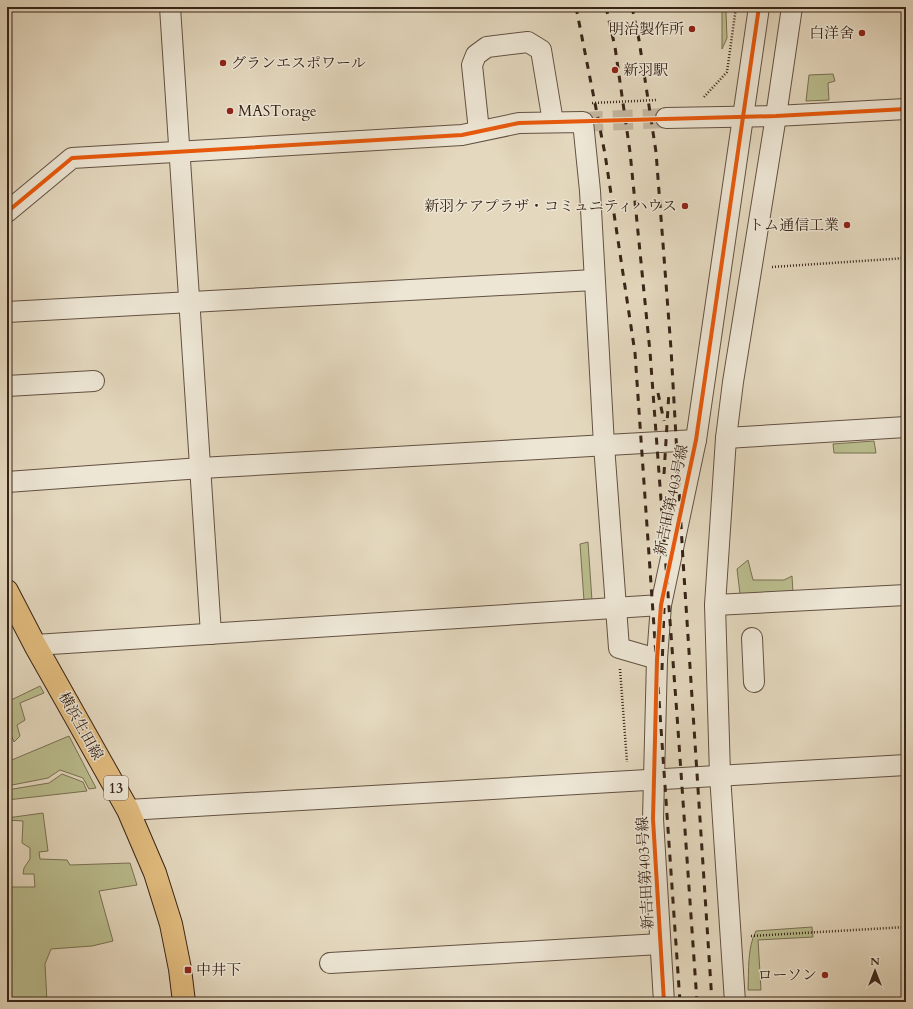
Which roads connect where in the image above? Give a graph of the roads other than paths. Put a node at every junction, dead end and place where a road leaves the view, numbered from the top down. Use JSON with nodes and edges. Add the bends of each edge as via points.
{"nodes":[{"id":1,"x":170,"y":7,"type":"edge"},
{"id":2,"x":758,"y":7,"type":"edge"},
{"id":3,"x":792,"y":7,"type":"edge"},
{"id":4,"x":906,"y":109,"type":"edge"},
{"id":5,"x":776,"y":116,"type":"junction"},
{"id":6,"x":742,"y":117,"type":"junction"},
{"id":7,"x":666,"y":118,"type":"tunnel mouth"},
{"id":8,"x":553,"y":122,"type":"junction"},
{"id":9,"x":479,"y":131,"type":"junction"},
{"id":10,"x":180,"y":152,"type":"junction"},
{"id":11,"x":7,"y":212,"type":"edge"},
{"id":12,"x":594,"y":280,"type":"junction"},
{"id":13,"x":190,"y":303,"type":"junction"},
{"id":14,"x":7,"y":312,"type":"edge"},
{"id":15,"x":94,"y":381,"type":"dead end"},
{"id":16,"x":7,"y":386,"type":"edge"},
{"id":17,"x":906,"y":427,"type":"edge"},
{"id":18,"x":726,"y":438,"type":"junction"},
{"id":19,"x":696,"y":440,"type":"junction"},
{"id":20,"x":604,"y":445,"type":"junction"},
{"id":21,"x":201,"y":468,"type":"junction"},
{"id":22,"x":7,"y":482,"type":"edge"},
{"id":23,"x":7,"y":591,"type":"edge"},
{"id":24,"x":906,"y":595,"type":"edge"},
{"id":25,"x":661,"y":605,"type":"junction"},
{"id":26,"x":715,"y":605,"type":"junction"},
{"id":27,"x":616,"y":608,"type":"junction"},
{"id":28,"x":211,"y":634,"type":"junction"},
{"id":29,"x":752,"y":638,"type":"dead end"},
{"id":30,"x":35,"y":645,"type":"junction"},
{"id":31,"x":658,"y":659,"type":"junction"},
{"id":32,"x":754,"y":682,"type":"dead end"},
{"id":33,"x":906,"y":764,"type":"edge"},
{"id":34,"x":720,"y":775,"type":"junction"},
{"id":35,"x":655,"y":779,"type":"junction"},
{"id":36,"x":128,"y":810,"type":"junction"},
{"id":37,"x":660,"y":944,"type":"junction"},
{"id":38,"x":330,"y":963,"type":"dead end"},
{"id":39,"x":184,"y":1002,"type":"edge"},
{"id":40,"x":664,"y":1002,"type":"edge"},
{"id":41,"x":735,"y":1002,"type":"edge"}],
"edges":[{"from":1,"to":10,"type":"street"},
{"from":2,"to":6,"type":"street","name":"新吉田第403号線"},
{"from":3,"to":5,"type":"street"},
{"from":4,"to":5,"type":"street"},
{"from":5,"to":6,"type":"street"},
{"from":5,"to":18,"type":"street"},
{"from":6,"to":7,"type":"street"},
{"from":6,"to":19,"type":"street","name":"新吉田第403号線"},
{"from":8,"to":9,"type":"street","via":[[519,123]]},
{"from":8,"to":9,"type":"street","via":[[542,50],[528,42],[486,47],[476,55],[472,65]]},
{"from":8,"to":12,"type":"street","via":[[586,112]]},
{"from":9,"to":10,"type":"street","via":[[455,136]]},
{"from":10,"to":11,"type":"street","via":[[72,158]]},
{"from":10,"to":13,"type":"street"},
{"from":12,"to":13,"type":"street"},
{"from":12,"to":20,"type":"street"},
{"from":13,"to":14,"type":"street"},
{"from":13,"to":21,"type":"street"},
{"from":15,"to":16,"type":"street"},
{"from":17,"to":18,"type":"street"},
{"from":18,"to":26,"type":"street"},
{"from":19,"to":20,"type":"street"},
{"from":19,"to":25,"type":"street","name":"新吉田第403号線"},
{"from":20,"to":21,"type":"street"},
{"from":20,"to":27,"type":"street"},
{"from":21,"to":22,"type":"street"},
{"from":21,"to":28,"type":"street"},
{"from":23,"to":30,"type":"main road","name":"横浜生田線","number":"13"},
{"from":24,"to":26,"type":"street"},
{"from":25,"to":27,"type":"street"},
{"from":25,"to":31,"type":"street","name":"新吉田第403号線"},
{"from":26,"to":34,"type":"street"},
{"from":27,"to":28,"type":"street"},
{"from":27,"to":31,"type":"street","via":[[619,648]]},
{"from":28,"to":30,"type":"street"},
{"from":29,"to":32,"type":"street"},
{"from":30,"to":36,"type":"main road","name":"横浜生田線","number":"13"},
{"from":31,"to":35,"type":"street","name":"新吉田第403号線"},
{"from":33,"to":34,"type":"street"},
{"from":34,"to":35,"type":"street"},
{"from":34,"to":41,"type":"street"},
{"from":35,"to":36,"type":"street"},
{"from":35,"to":37,"type":"street","name":"新吉田第403号線","via":[[653,819]]},
{"from":36,"to":39,"type":"main road","name":"横浜生田線","number":"13","via":[[155,873],[171,924]]},
{"from":37,"to":38,"type":"street"},
{"from":37,"to":40,"type":"street","name":"新吉田第403号線"}]}
